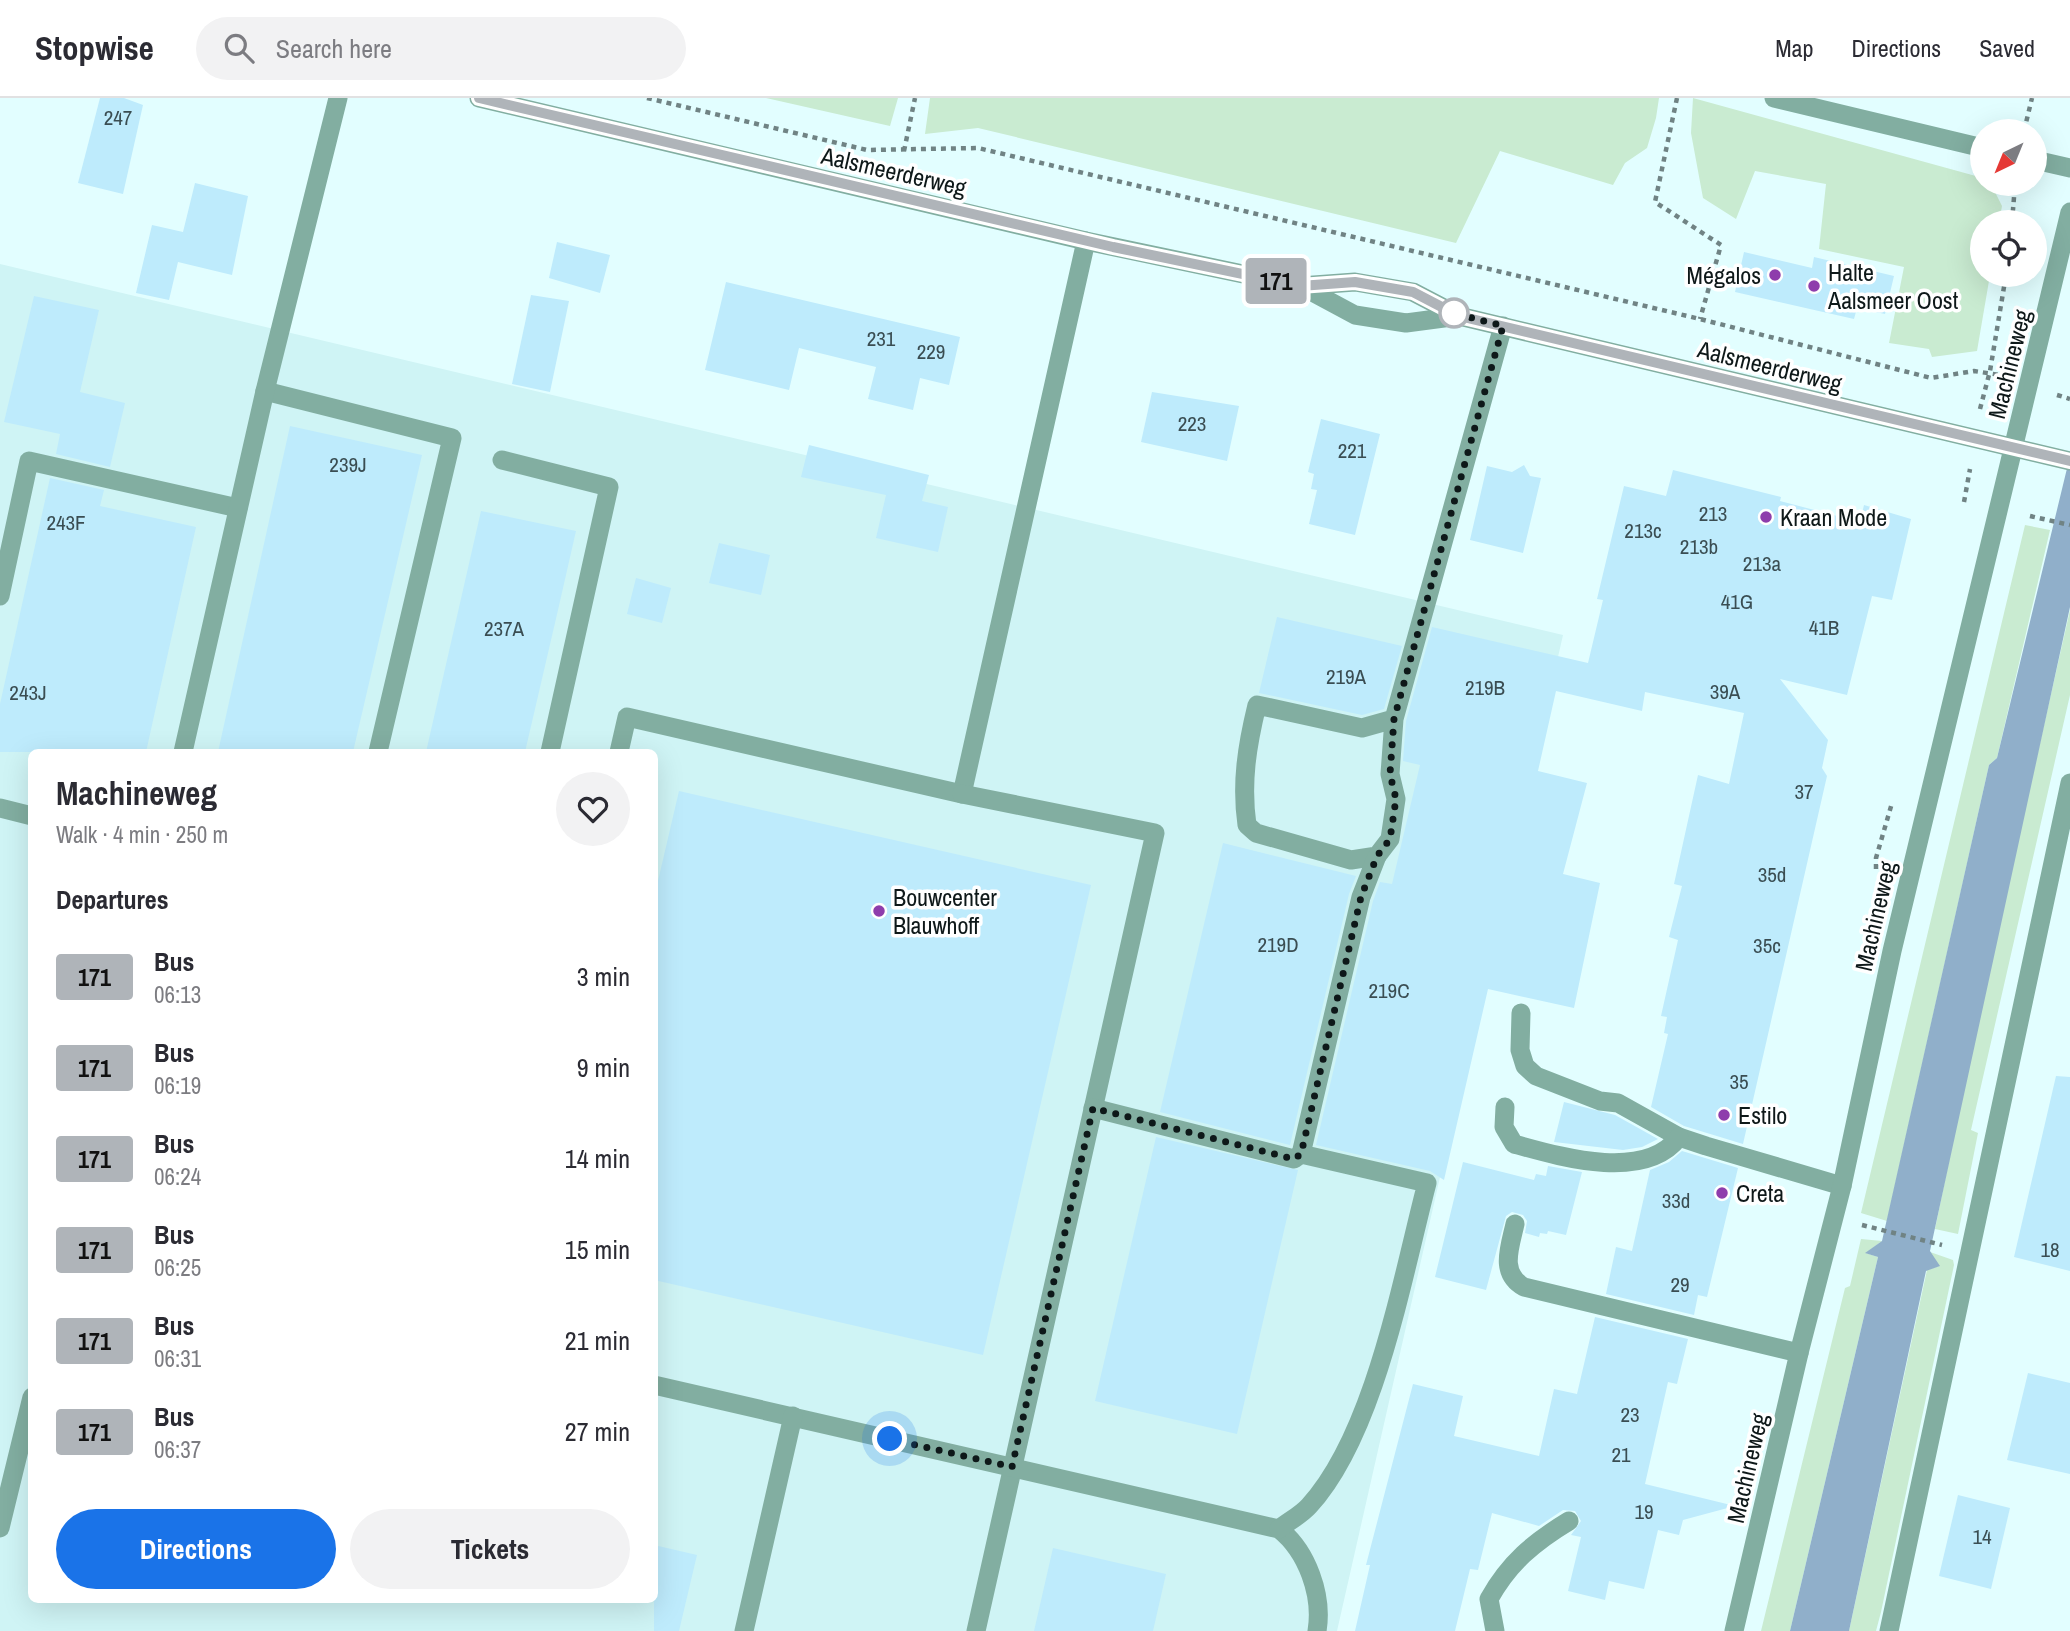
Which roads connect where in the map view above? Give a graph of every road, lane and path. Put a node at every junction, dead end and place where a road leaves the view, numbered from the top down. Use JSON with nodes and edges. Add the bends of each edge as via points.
{"nodes":[{"id":1,"x":338,"y":98,"type":"edge"},
{"id":2,"x":479,"y":98,"type":"edge"},
{"id":3,"x":647,"y":98,"type":"edge"},
{"id":4,"x":915,"y":98,"type":"edge"},
{"id":5,"x":1677,"y":98,"type":"edge"},
{"id":6,"x":1774,"y":98,"type":"edge"},
{"id":7,"x":2032,"y":98,"type":"edge"},
{"id":8,"x":2027,"y":119,"type":"edge"},
{"id":9,"x":1970,"y":145,"type":"edge"},
{"id":10,"x":904,"y":151,"type":"junction"},
{"id":11,"x":2048,"y":163,"type":"edge"},
{"id":12,"x":2070,"y":168,"type":"edge"},
{"id":13,"x":2070,"y":212,"type":"edge"},
{"id":14,"x":1086,"y":241,"type":"junction"},
{"id":15,"x":1300,"y":286,"type":"junction"},
{"id":16,"x":2004,"y":287,"type":"edge"},
{"id":17,"x":1459,"y":316,"type":"junction"},
{"id":18,"x":1700,"y":319,"type":"junction"},
{"id":19,"x":1503,"y":326,"type":"junction"},
{"id":20,"x":265,"y":391,"type":"junction"},
{"id":21,"x":2013,"y":448,"type":"junction"},
{"id":22,"x":2061,"y":459,"type":"edge"},
{"id":23,"x":502,"y":460,"type":"dead end"},
{"id":24,"x":238,"y":508,"type":"junction"},
{"id":25,"x":2032,"y":516,"type":"dead end"},
{"id":26,"x":2070,"y":525,"type":"edge"},
{"id":27,"x":0,"y":596,"type":"edge"},
{"id":28,"x":1394,"y":719,"type":"junction"},
{"id":29,"x":184,"y":749,"type":"edge"},
{"id":30,"x":380,"y":749,"type":"edge"},
{"id":31,"x":551,"y":749,"type":"edge"},
{"id":32,"x":620,"y":749,"type":"edge"},
{"id":33,"x":2070,"y":783,"type":"edge"},
{"id":34,"x":962,"y":794,"type":"junction"},
{"id":35,"x":0,"y":808,"type":"edge"},
{"id":36,"x":28,"y":815,"type":"edge"},
{"id":37,"x":1377,"y":856,"type":"junction"},
{"id":38,"x":1521,"y":1013,"type":"dead end"},
{"id":39,"x":1505,"y":1107,"type":"dead end"},
{"id":40,"x":1093,"y":1108,"type":"junction"},
{"id":41,"x":1679,"y":1137,"type":"junction"},
{"id":42,"x":1301,"y":1154,"type":"junction"},
{"id":43,"x":1842,"y":1186,"type":"junction"},
{"id":44,"x":1515,"y":1224,"type":"dead end"},
{"id":45,"x":1871,"y":1227,"type":"dead end"},
{"id":46,"x":1942,"y":1246,"type":"dead end"},
{"id":47,"x":1799,"y":1353,"type":"junction"},
{"id":48,"x":658,"y":1386,"type":"edge"},
{"id":49,"x":28,"y":1412,"type":"edge"},
{"id":50,"x":793,"y":1416,"type":"junction"},
{"id":51,"x":1012,"y":1467,"type":"junction"},
{"id":52,"x":1569,"y":1521,"type":"dead end"},
{"id":53,"x":0,"y":1528,"type":"edge"},
{"id":54,"x":1279,"y":1528,"type":"junction"},
{"id":55,"x":744,"y":1631,"type":"edge"},
{"id":56,"x":976,"y":1631,"type":"edge"},
{"id":57,"x":1317,"y":1631,"type":"edge"},
{"id":58,"x":1495,"y":1631,"type":"edge"},
{"id":59,"x":1734,"y":1631,"type":"edge"},
{"id":60,"x":1889,"y":1631,"type":"edge"}],
"edges":[{"from":1,"to":20,"type":"street"},
{"from":2,"to":14,"type":"street","name":"Aalsmeerderweg"},
{"from":3,"to":10,"type":"path","via":[[867,150]]},
{"from":4,"to":10,"type":"path"},
{"from":5,"to":18,"type":"path","via":[[1654,202],[1721,245]]},
{"from":6,"to":9,"type":"street"},
{"from":7,"to":8,"type":"path"},
{"from":10,"to":18,"type":"path","via":[[978,148]]},
{"from":11,"to":12,"type":"street"},
{"from":13,"to":21,"type":"street","name":"Machineweg"},
{"from":14,"to":15,"type":"street","name":"Aalsmeerderweg"},
{"from":14,"to":34,"type":"street"},
{"from":15,"to":17,"type":"street","name":"Aalsmeerderweg","via":[[1355,282],[1413,292]]},
{"from":15,"to":17,"type":"street","name":"Aalsmeerderweg","via":[[1355,315],[1406,323]]},
{"from":16,"to":18,"type":"path","name":"Machineweg","via":[[1990,371],[1931,378]]},
{"from":17,"to":19,"type":"street","name":"Aalsmeerderweg"},
{"from":19,"to":21,"type":"street","name":"Aalsmeerderweg"},
{"from":19,"to":28,"type":"street"},
{"from":20,"to":24,"type":"street"},
{"from":20,"to":30,"type":"street","via":[[452,438]]},
{"from":21,"to":22,"type":"street","name":"Aalsmeerderweg"},
{"from":21,"to":43,"type":"street","name":"Machineweg","via":[[1892,951]]},
{"from":23,"to":31,"type":"street","via":[[609,486]]},
{"from":24,"to":27,"type":"street","via":[[29,461]]},
{"from":24,"to":29,"type":"street"},
{"from":25,"to":26,"type":"path"},
{"from":28,"to":37,"type":"street","via":[[1390,774],[1396,799],[1390,839]]},
{"from":28,"to":37,"type":"street","via":[[1362,728],[1257,705],[1247,746],[1242,794],[1247,825],[1256,833],[1351,859]]},
{"from":32,"to":34,"type":"street","via":[[627,716]]},
{"from":33,"to":60,"type":"street"},
{"from":34,"to":40,"type":"street","via":[[1155,833]]},
{"from":35,"to":36,"type":"street"},
{"from":37,"to":42,"type":"street","via":[[1361,897]]},
{"from":38,"to":41,"type":"street","via":[[1520,1050],[1525,1066],[1536,1076],[1600,1101],[1618,1102]]},
{"from":39,"to":41,"type":"street","via":[[1504,1128],[1514,1144],[1556,1156],[1635,1163],[1669,1150]]},
{"from":40,"to":42,"type":"street","via":[[1294,1159]]},
{"from":40,"to":51,"type":"street"},
{"from":41,"to":43,"type":"street"},
{"from":42,"to":54,"type":"street","via":[[1427,1183],[1368,1404],[1309,1507]]},
{"from":43,"to":47,"type":"street","name":"Machineweg"},
{"from":44,"to":47,"type":"street","via":[[1509,1270],[1524,1287]]},
{"from":45,"to":46,"type":"path"},
{"from":47,"to":59,"type":"street","name":"Machineweg"},
{"from":48,"to":50,"type":"street"},
{"from":49,"to":53,"type":"street"},
{"from":50,"to":51,"type":"street"},
{"from":50,"to":55,"type":"street"},
{"from":51,"to":54,"type":"street"},
{"from":51,"to":56,"type":"street"},
{"from":52,"to":58,"type":"street","via":[[1533,1543],[1503,1574],[1489,1599]]},
{"from":54,"to":57,"type":"street","via":[[1294,1540],[1316,1592]]}]}
